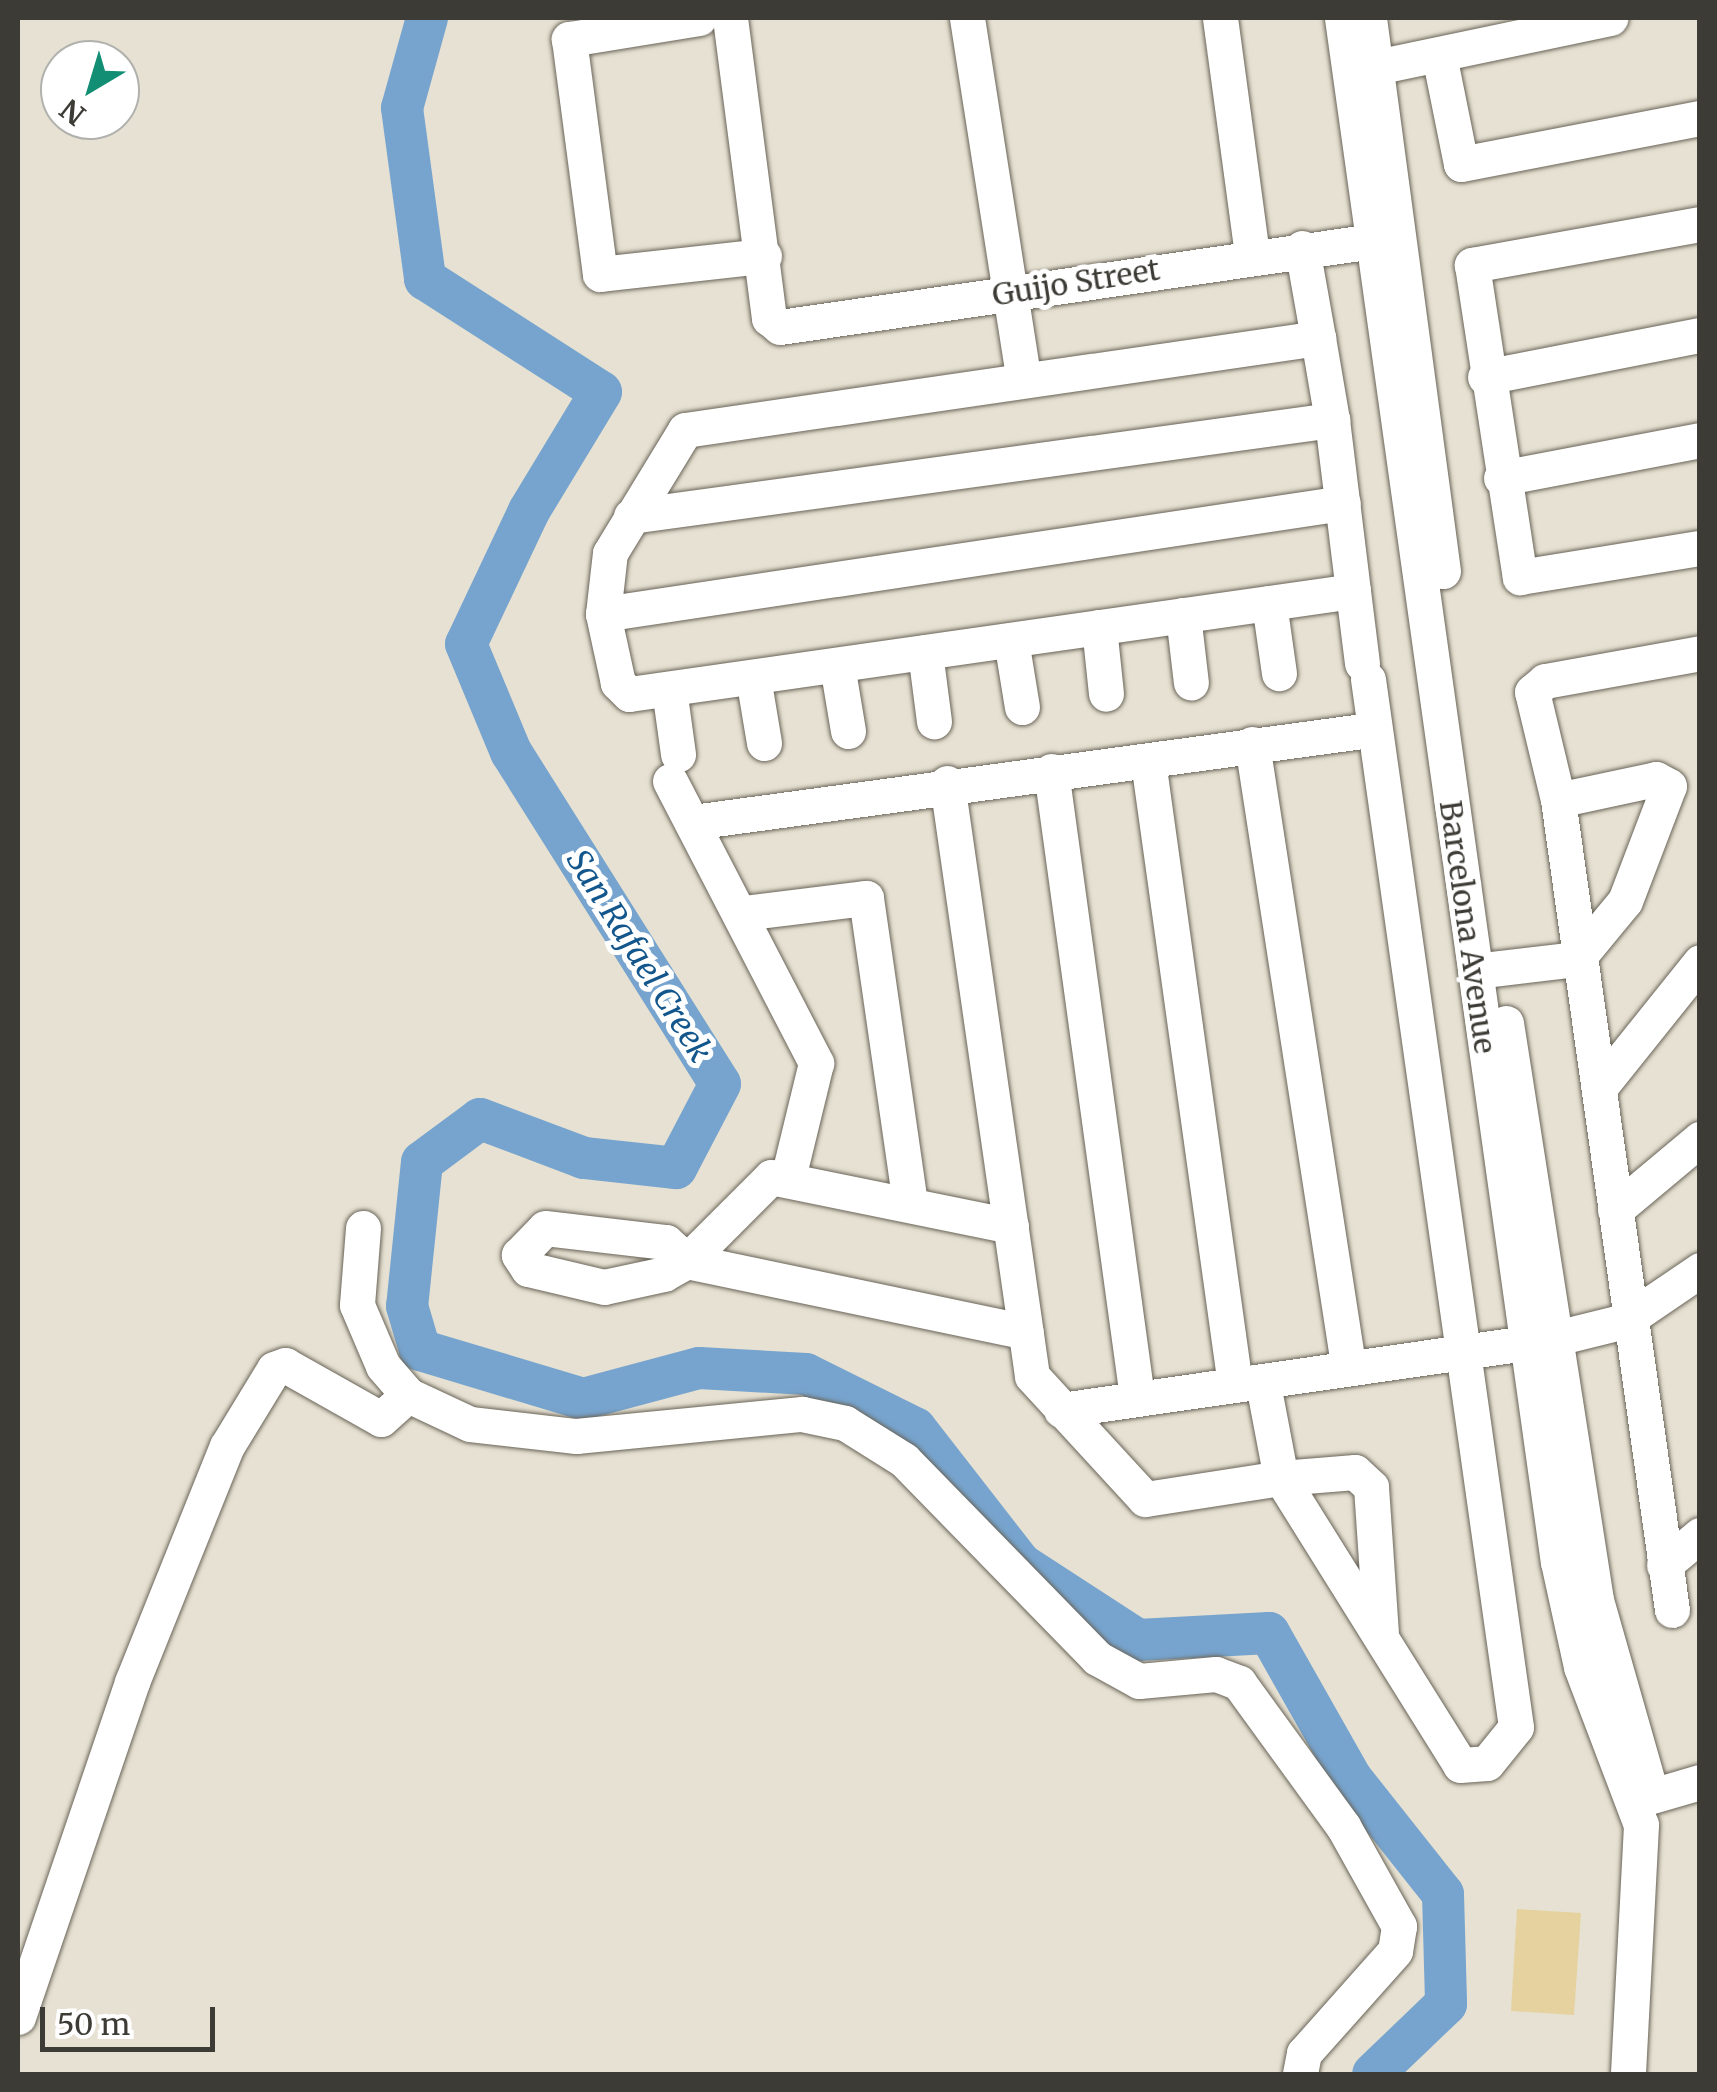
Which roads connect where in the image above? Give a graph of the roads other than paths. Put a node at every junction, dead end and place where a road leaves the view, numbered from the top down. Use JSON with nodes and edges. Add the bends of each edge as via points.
{"nodes":[{"id":1,"x":699,"y":18,"type":"edge"},
{"id":2,"x":730,"y":18,"type":"edge"},
{"id":3,"x":968,"y":18,"type":"edge"},
{"id":4,"x":1220,"y":18,"type":"edge"},
{"id":5,"x":1342,"y":18,"type":"edge"},
{"id":6,"x":1369,"y":18,"type":"edge"},
{"id":7,"x":1610,"y":18,"type":"edge"},
{"id":8,"x":1439,"y":54,"type":"junction"},
{"id":9,"x":1362,"y":70,"type":"junction"},
{"id":10,"x":1700,"y":118,"type":"edge"},
{"id":11,"x":1700,"y":224,"type":"edge"},
{"id":12,"x":1372,"y":240,"type":"junction"},
{"id":13,"x":1302,"y":248,"type":"junction"},
{"id":14,"x":1252,"y":254,"type":"junction"},
{"id":15,"x":764,"y":256,"type":"junction"},
{"id":16,"x":1009,"y":293,"type":"junction"},
{"id":17,"x":1700,"y":335,"type":"edge"},
{"id":18,"x":1318,"y":338,"type":"junction"},
{"id":19,"x":1023,"y":377,"type":"junction"},
{"id":20,"x":1485,"y":377,"type":"junction"},
{"id":21,"x":1332,"y":420,"type":"junction"},
{"id":22,"x":1700,"y":440,"type":"edge"},
{"id":23,"x":1501,"y":478,"type":"junction"},
{"id":24,"x":1344,"y":503,"type":"junction"},
{"id":25,"x":632,"y":516,"type":"junction"},
{"id":26,"x":1700,"y":548,"type":"edge"},
{"id":27,"x":1354,"y":591,"type":"junction"},
{"id":28,"x":1269,"y":603,"type":"junction"},
{"id":29,"x":603,"y":614,"type":"junction"},
{"id":30,"x":1183,"y":615,"type":"junction"},
{"id":31,"x":1099,"y":627,"type":"junction"},
{"id":32,"x":1010,"y":640,"type":"junction"},
{"id":33,"x":925,"y":652,"type":"junction"},
{"id":34,"x":1700,"y":653,"type":"edge"},
{"id":35,"x":837,"y":665,"type":"junction"},
{"id":36,"x":1279,"y":672,"type":"dead end"},
{"id":37,"x":753,"y":677,"type":"junction"},
{"id":38,"x":1191,"y":684,"type":"dead end"},
{"id":39,"x":669,"y":689,"type":"junction"},
{"id":40,"x":1106,"y":694,"type":"dead end"},
{"id":41,"x":1022,"y":707,"type":"dead end"},
{"id":42,"x":934,"y":721,"type":"dead end"},
{"id":43,"x":1370,"y":730,"type":"junction"},
{"id":44,"x":848,"y":731,"type":"dead end"},
{"id":45,"x":764,"y":743,"type":"dead end"},
{"id":46,"x":1252,"y":744,"type":"junction"},
{"id":47,"x":1148,"y":760,"type":"junction"},
{"id":48,"x":1051,"y":771,"type":"junction"},
{"id":49,"x":946,"y":783,"type":"junction"},
{"id":50,"x":1558,"y":800,"type":"junction"},
{"id":51,"x":693,"y":822,"type":"junction"},
{"id":52,"x":743,"y":913,"type":"junction"},
{"id":53,"x":1576,"y":959,"type":"junction"},
{"id":54,"x":1700,"y":962,"type":"edge"},
{"id":55,"x":1486,"y":971,"type":"junction"},
{"id":56,"x":1600,"y":1087,"type":"junction"},
{"id":57,"x":1700,"y":1139,"type":"edge"},
{"id":58,"x":788,"y":1178,"type":"junction"},
{"id":59,"x":910,"y":1204,"type":"junction"},
{"id":60,"x":1615,"y":1210,"type":"junction"},
{"id":61,"x":1011,"y":1226,"type":"junction"},
{"id":62,"x":363,"y":1228,"type":"dead end"},
{"id":63,"x":1700,"y":1270,"type":"edge"},
{"id":64,"x":1625,"y":1322,"type":"junction"},
{"id":65,"x":1026,"y":1332,"type":"junction"},
{"id":66,"x":1538,"y":1340,"type":"junction"},
{"id":67,"x":1460,"y":1350,"type":"junction"},
{"id":68,"x":1348,"y":1364,"type":"junction"},
{"id":69,"x":1249,"y":1385,"type":"junction"},
{"id":70,"x":408,"y":1395,"type":"junction"},
{"id":71,"x":1137,"y":1396,"type":"junction"},
{"id":72,"x":1061,"y":1410,"type":"junction"},
{"id":73,"x":1280,"y":1478,"type":"junction"},
{"id":74,"x":1700,"y":1536,"type":"edge"},
{"id":75,"x":1664,"y":1565,"type":"junction"},
{"id":76,"x":1672,"y":1610,"type":"dead end"},
{"id":77,"x":1381,"y":1637,"type":"junction"},
{"id":78,"x":1700,"y":1782,"type":"edge"},
{"id":79,"x":1642,"y":1808,"type":"junction"},
{"id":80,"x":18,"y":2016,"type":"edge"},
{"id":81,"x":1300,"y":2074,"type":"edge"},
{"id":82,"x":1628,"y":2074,"type":"edge"}],
"edges":[{"from":1,"to":15,"type":"street","via":[[569,39],[600,274]]},
{"from":2,"to":15,"type":"street"},
{"from":3,"to":16,"type":"street"},
{"from":4,"to":14,"type":"street"},
{"from":5,"to":9,"type":"street","name":"Barcelona Avenue"},
{"from":6,"to":9,"type":"street","name":"Barcelona Avenue"},
{"from":7,"to":8,"type":"street"},
{"from":8,"to":9,"type":"street"},
{"from":8,"to":10,"type":"street","via":[[1461,164]]},
{"from":9,"to":12,"type":"street","name":"Barcelona Avenue"},
{"from":9,"to":55,"type":"street","name":"Barcelona Avenue"},
{"from":11,"to":20,"type":"street","via":[[1472,265]]},
{"from":12,"to":13,"type":"street","name":"Guijo Street"},
{"from":12,"to":55,"type":"street","name":"Barcelona Avenue"},
{"from":13,"to":14,"type":"street","name":"Guijo Street"},
{"from":13,"to":18,"type":"street"},
{"from":14,"to":16,"type":"street","name":"Guijo Street"},
{"from":15,"to":16,"type":"street","name":"Guijo Street","via":[[769,318],[780,327]]},
{"from":16,"to":19,"type":"street"},
{"from":17,"to":20,"type":"street"},
{"from":18,"to":19,"type":"street"},
{"from":18,"to":21,"type":"street"},
{"from":19,"to":25,"type":"street","via":[[692,426]]},
{"from":20,"to":23,"type":"street"},
{"from":21,"to":24,"type":"street"},
{"from":21,"to":25,"type":"street"},
{"from":22,"to":23,"type":"street"},
{"from":23,"to":26,"type":"street","via":[[1520,578]]},
{"from":24,"to":27,"type":"street"},
{"from":24,"to":29,"type":"street"},
{"from":25,"to":29,"type":"street","via":[[610,554]]},
{"from":27,"to":28,"type":"street"},
{"from":27,"to":43,"type":"street"},
{"from":28,"to":30,"type":"street"},
{"from":28,"to":36,"type":"street"},
{"from":29,"to":39,"type":"street","via":[[623,690]]},
{"from":30,"to":31,"type":"street"},
{"from":30,"to":38,"type":"street"},
{"from":31,"to":32,"type":"street"},
{"from":31,"to":40,"type":"street"},
{"from":32,"to":33,"type":"street"},
{"from":32,"to":41,"type":"street"},
{"from":33,"to":35,"type":"street"},
{"from":33,"to":42,"type":"street"},
{"from":34,"to":50,"type":"street","via":[[1537,684]]},
{"from":35,"to":37,"type":"street"},
{"from":35,"to":44,"type":"street"},
{"from":37,"to":39,"type":"street"},
{"from":37,"to":45,"type":"street"},
{"from":39,"to":51,"type":"street","via":[[674,767]]},
{"from":43,"to":46,"type":"street"},
{"from":43,"to":67,"type":"street"},
{"from":46,"to":47,"type":"street"},
{"from":46,"to":68,"type":"street"},
{"from":47,"to":48,"type":"street"},
{"from":47,"to":69,"type":"street"},
{"from":48,"to":49,"type":"street"},
{"from":48,"to":71,"type":"street"},
{"from":49,"to":51,"type":"street"},
{"from":49,"to":61,"type":"street"},
{"from":50,"to":53,"type":"street"},
{"from":50,"to":53,"type":"street","via":[[1656,779],[1668,786],[1625,901]]},
{"from":51,"to":52,"type":"street"},
{"from":52,"to":58,"type":"street","via":[[816,1062]]},
{"from":52,"to":59,"type":"street","via":[[866,898]]},
{"from":53,"to":55,"type":"street"},
{"from":53,"to":56,"type":"street"},
{"from":54,"to":56,"type":"street"},
{"from":55,"to":66,"type":"street","name":"Barcelona Avenue"},
{"from":56,"to":60,"type":"street"},
{"from":57,"to":60,"type":"street"},
{"from":58,"to":59,"type":"street"},
{"from":58,"to":65,"type":"street","via":[[757,1183],[686,1261]]},
{"from":59,"to":61,"type":"street"},
{"from":60,"to":64,"type":"street"},
{"from":61,"to":65,"type":"street"},
{"from":62,"to":70,"type":"street","via":[[357,1305],[383,1366]]},
{"from":63,"to":64,"type":"street"},
{"from":64,"to":66,"type":"street"},
{"from":64,"to":75,"type":"street"},
{"from":65,"to":72,"type":"street","via":[[1028,1366]]},
{"from":66,"to":67,"type":"street"},
{"from":66,"to":79,"type":"street","name":"Barcelona Avenue","via":[[1581,1667],[1624,1729]]},
{"from":67,"to":68,"type":"street"},
{"from":67,"to":77,"type":"street","via":[[1516,1727],[1487,1763],[1460,1765]]},
{"from":68,"to":69,"type":"street"},
{"from":69,"to":71,"type":"street"},
{"from":69,"to":73,"type":"street"},
{"from":70,"to":80,"type":"street","via":[[381,1419],[285,1365],[274,1368],[227,1446],[132,1682]]},
{"from":70,"to":81,"type":"street","via":[[470,1424],[576,1436],[802,1414],[845,1423],[904,1460],[1097,1658],[1139,1681],[1216,1674],[1239,1683],[1343,1826],[1399,1926],[1395,1951],[1304,2052]]},
{"from":71,"to":72,"type":"street"},
{"from":72,"to":73,"type":"street","via":[[1145,1499]]},
{"from":73,"to":77,"type":"street"},
{"from":73,"to":77,"type":"street","via":[[1355,1472],[1371,1487]]},
{"from":74,"to":75,"type":"street"},
{"from":75,"to":76,"type":"street"},
{"from":78,"to":79,"type":"street"},
{"from":79,"to":82,"type":"street","name":"Barcelona Avenue"}]}
